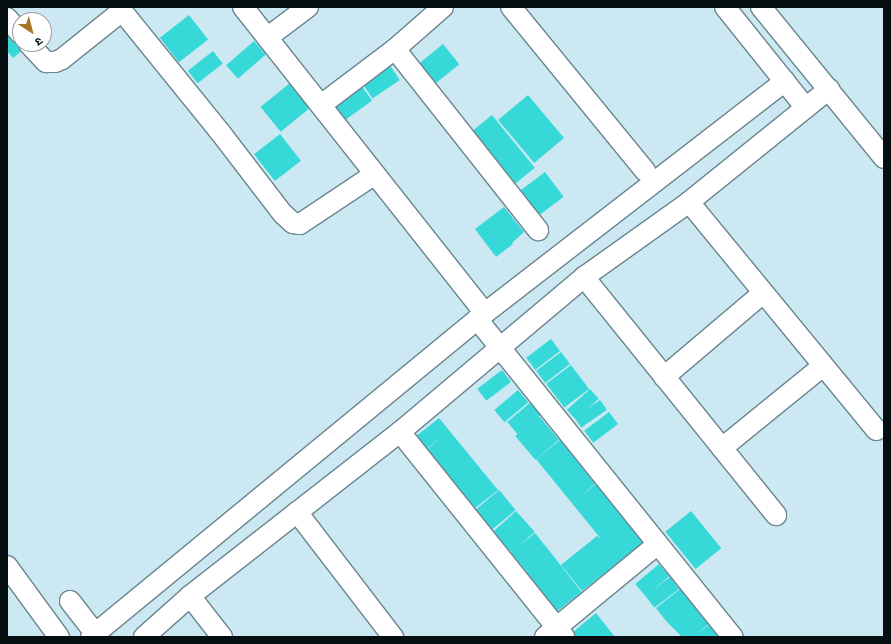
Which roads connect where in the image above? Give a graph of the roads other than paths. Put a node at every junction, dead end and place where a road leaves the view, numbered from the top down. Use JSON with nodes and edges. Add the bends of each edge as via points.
{"nodes":[{"id":1,"x":243,"y":7,"type":"edge"},
{"id":2,"x":308,"y":7,"type":"edge"},
{"id":3,"x":443,"y":7,"type":"edge"},
{"id":4,"x":511,"y":7,"type":"edge"},
{"id":5,"x":725,"y":7,"type":"edge"},
{"id":6,"x":762,"y":7,"type":"edge"},
{"id":7,"x":120,"y":9,"type":"edge"},
{"id":8,"x":268,"y":37,"type":"junction"},
{"id":9,"x":395,"y":49,"type":"junction"},
{"id":10,"x":37,"y":52,"type":"edge"},
{"id":11,"x":785,"y":81,"type":"junction"},
{"id":12,"x":829,"y":89,"type":"junction"},
{"id":13,"x":320,"y":105,"type":"junction"},
{"id":14,"x":806,"y":108,"type":"junction"},
{"id":15,"x":884,"y":158,"type":"edge"},
{"id":16,"x":645,"y":171,"type":"dead end"},
{"id":17,"x":375,"y":174,"type":"junction"},
{"id":18,"x":689,"y":202,"type":"junction"},
{"id":19,"x":538,"y":230,"type":"dead end"},
{"id":20,"x":584,"y":277,"type":"junction"},
{"id":21,"x":763,"y":293,"type":"junction"},
{"id":22,"x":481,"y":316,"type":"junction"},
{"id":23,"x":500,"y":348,"type":"junction"},
{"id":24,"x":823,"y":366,"type":"junction"},
{"id":25,"x":664,"y":377,"type":"junction"},
{"id":26,"x":876,"y":430,"type":"dead end"},
{"id":27,"x":400,"y":432,"type":"junction"},
{"id":28,"x":722,"y":448,"type":"junction"},
{"id":29,"x":297,"y":512,"type":"junction"},
{"id":30,"x":776,"y":514,"type":"dead end"},
{"id":31,"x":658,"y":544,"type":"junction"},
{"id":32,"x":7,"y":566,"type":"edge"},
{"id":33,"x":190,"y":596,"type":"junction"},
{"id":34,"x":70,"y":601,"type":"dead end"},
{"id":35,"x":556,"y":634,"type":"edge"},
{"id":36,"x":95,"y":636,"type":"edge"},
{"id":37,"x":60,"y":637,"type":"edge"},
{"id":38,"x":144,"y":637,"type":"edge"},
{"id":39,"x":222,"y":637,"type":"edge"},
{"id":40,"x":393,"y":637,"type":"edge"},
{"id":41,"x":733,"y":637,"type":"edge"}],
"edges":[{"from":1,"to":8,"type":"street"},
{"from":2,"to":8,"type":"street"},
{"from":3,"to":9,"type":"street"},
{"from":4,"to":16,"type":"street"},
{"from":5,"to":11,"type":"street"},
{"from":6,"to":12,"type":"street"},
{"from":7,"to":10,"type":"street","via":[[62,59],[46,62]]},
{"from":7,"to":17,"type":"street","via":[[292,223],[300,224]]},
{"from":8,"to":13,"type":"street"},
{"from":9,"to":13,"type":"street"},
{"from":9,"to":19,"type":"street"},
{"from":11,"to":14,"type":"street"},
{"from":11,"to":22,"type":"street"},
{"from":12,"to":14,"type":"street"},
{"from":12,"to":15,"type":"street"},
{"from":13,"to":17,"type":"street"},
{"from":14,"to":18,"type":"street"},
{"from":17,"to":22,"type":"street"},
{"from":18,"to":20,"type":"street"},
{"from":18,"to":21,"type":"street"},
{"from":20,"to":23,"type":"street"},
{"from":20,"to":25,"type":"street"},
{"from":21,"to":24,"type":"street"},
{"from":21,"to":25,"type":"street"},
{"from":22,"to":23,"type":"street"},
{"from":22,"to":36,"type":"street"},
{"from":23,"to":27,"type":"street"},
{"from":23,"to":31,"type":"street"},
{"from":24,"to":26,"type":"street"},
{"from":24,"to":28,"type":"street"},
{"from":25,"to":28,"type":"street"},
{"from":27,"to":29,"type":"street"},
{"from":27,"to":35,"type":"street"},
{"from":28,"to":30,"type":"street"},
{"from":29,"to":33,"type":"street"},
{"from":29,"to":40,"type":"street"},
{"from":31,"to":35,"type":"street"},
{"from":31,"to":41,"type":"street"},
{"from":32,"to":37,"type":"street"},
{"from":33,"to":38,"type":"street"},
{"from":33,"to":39,"type":"street"},
{"from":34,"to":36,"type":"street"}]}
